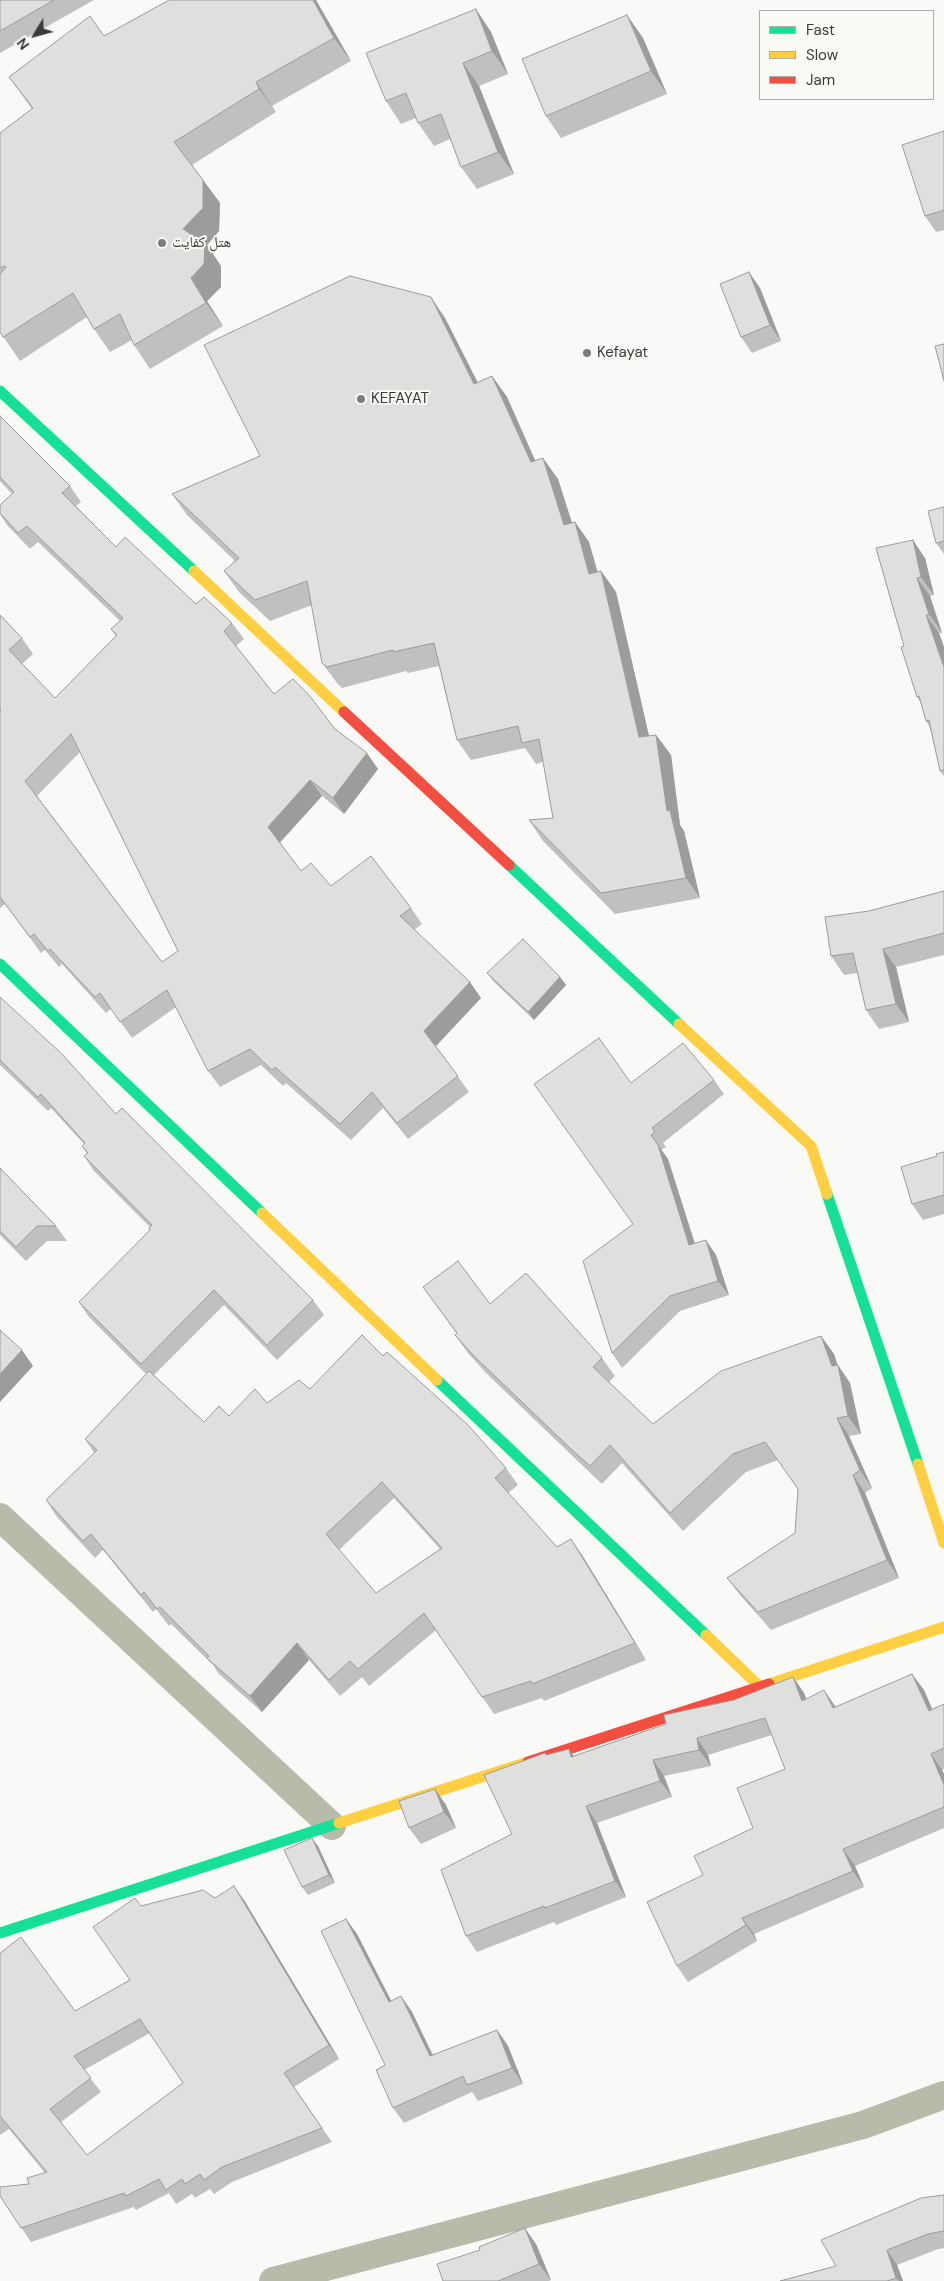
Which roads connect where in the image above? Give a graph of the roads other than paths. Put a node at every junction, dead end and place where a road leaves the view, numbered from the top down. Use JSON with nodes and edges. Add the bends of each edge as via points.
{"nodes":[{"id":1,"x":0,"y":391,"type":"edge"},
{"id":2,"x":0,"y":964,"type":"edge"},
{"id":3,"x":0,"y":1517,"type":"edge"},
{"id":4,"x":944,"y":1543,"type":"edge"},
{"id":5,"x":944,"y":1627,"type":"edge"},
{"id":6,"x":760,"y":1687,"type":"junction"},
{"id":7,"x":332,"y":1826,"type":"junction"},
{"id":8,"x":0,"y":1933,"type":"edge"},
{"id":9,"x":944,"y":2095,"type":"edge"},
{"id":10,"x":273,"y":2281,"type":"edge"}],
"edges":[{"from":1,"to":4,"type":"street","via":[[811,1146]]},
{"from":2,"to":6,"type":"street"},
{"from":3,"to":7,"type":"street"},
{"from":5,"to":6,"type":"street"},
{"from":6,"to":7,"type":"street"},
{"from":7,"to":8,"type":"street"},
{"from":9,"to":10,"type":"street","via":[[863,2125]]}]}
